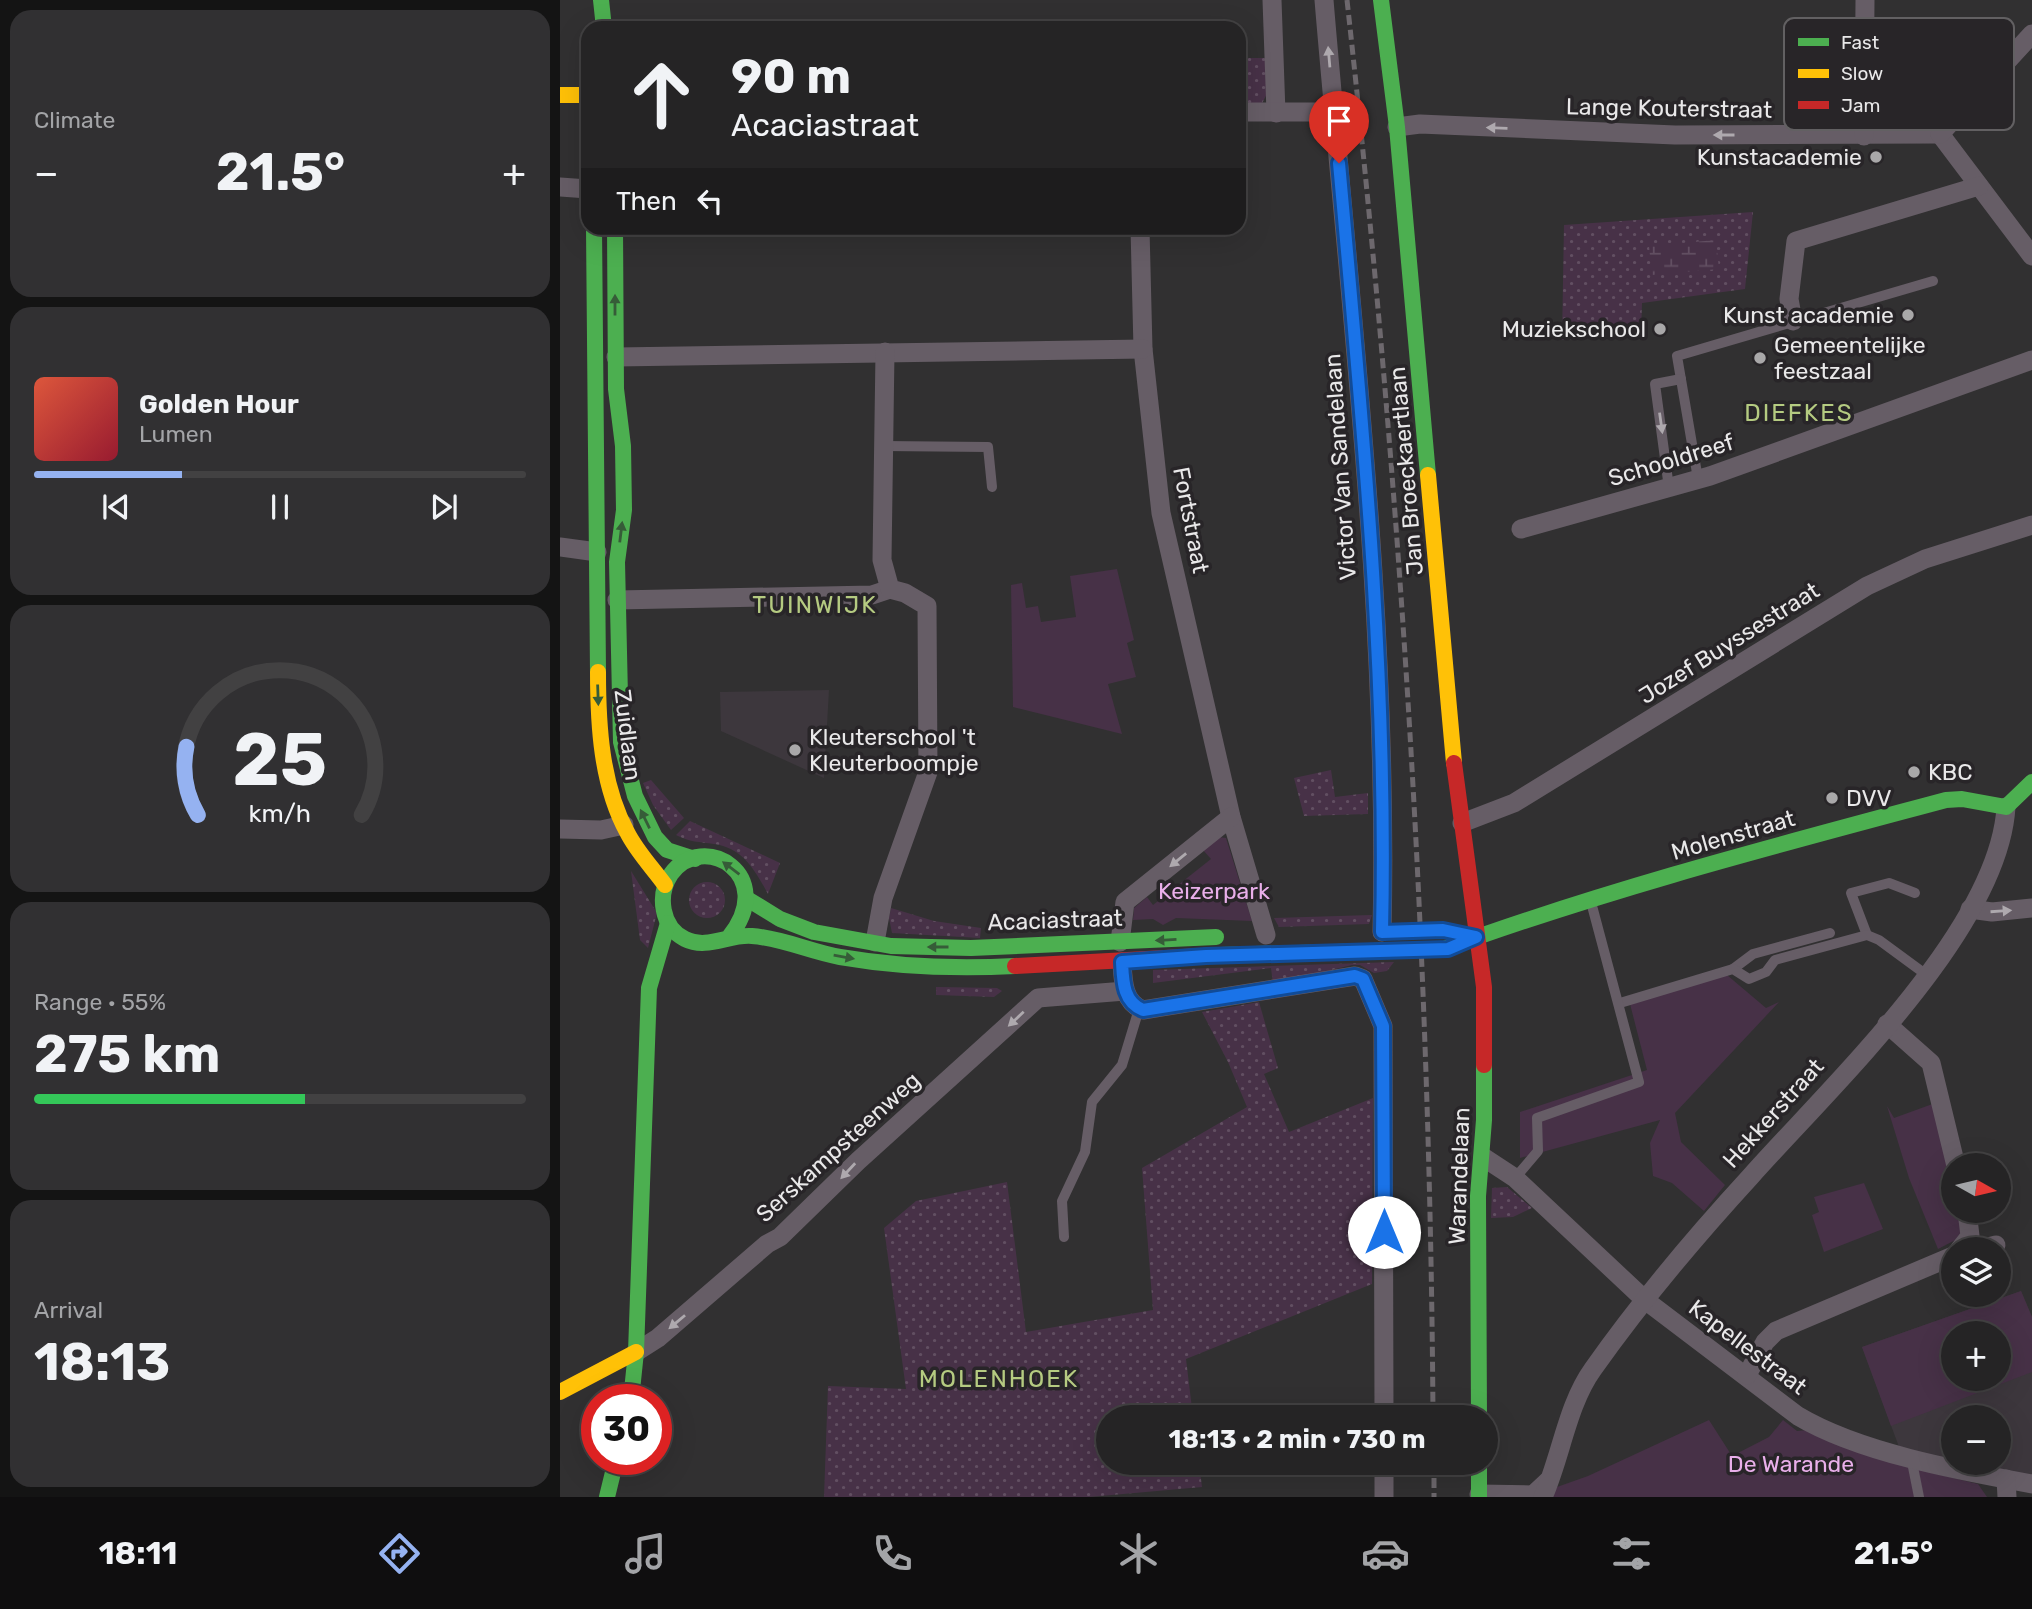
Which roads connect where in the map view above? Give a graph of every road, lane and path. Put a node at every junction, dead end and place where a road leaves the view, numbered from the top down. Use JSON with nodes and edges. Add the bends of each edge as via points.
{"nodes":[{"id":1,"x":591,"y":0,"type":"edge"},
{"id":2,"x":601,"y":0,"type":"edge"},
{"id":3,"x":613,"y":0,"type":"edge"},
{"id":4,"x":1272,"y":0,"type":"edge"},
{"id":5,"x":1324,"y":0,"type":"edge"},
{"id":6,"x":1381,"y":0,"type":"edge"},
{"id":7,"x":1865,"y":0,"type":"edge"},
{"id":8,"x":1865,"y":18,"type":"edge"},
{"id":9,"x":591,"y":21,"type":"edge"},
{"id":10,"x":603,"y":21,"type":"edge"},
{"id":11,"x":613,"y":21,"type":"edge"},
{"id":12,"x":2032,"y":34,"type":"edge"},
{"id":13,"x":2014,"y":54,"type":"edge"},
{"id":14,"x":560,"y":95,"type":"edge"},
{"id":15,"x":581,"y":95,"type":"edge"},
{"id":16,"x":1246,"y":112,"type":"edge"},
{"id":17,"x":1334,"y":112,"type":"junction"},
{"id":18,"x":1276,"y":113,"type":"junction"},
{"id":19,"x":1396,"y":127,"type":"junction"},
{"id":20,"x":1864,"y":130,"type":"edge"},
{"id":21,"x":1944,"y":130,"type":"edge"},
{"id":22,"x":1940,"y":134,"type":"junction"},
{"id":23,"x":1864,"y":136,"type":"junction"},
{"id":24,"x":1979,"y":186,"type":"junction"},
{"id":25,"x":560,"y":187,"type":"edge"},
{"id":26,"x":581,"y":188,"type":"edge"},
{"id":27,"x":593,"y":235,"type":"edge"},
{"id":28,"x":615,"y":235,"type":"edge"},
{"id":29,"x":1140,"y":235,"type":"edge"},
{"id":30,"x":2032,"y":256,"type":"edge"},
{"id":31,"x":1933,"y":281,"type":"dead end"},
{"id":32,"x":1793,"y":321,"type":"junction"},
{"id":33,"x":1143,"y":349,"type":"junction"},
{"id":34,"x":886,"y":352,"type":"junction"},
{"id":35,"x":615,"y":357,"type":"junction"},
{"id":36,"x":2032,"y":360,"type":"edge"},
{"id":37,"x":1681,"y":379,"type":"junction"},
{"id":38,"x":595,"y":407,"type":"junction"},
{"id":39,"x":883,"y":446,"type":"junction"},
{"id":40,"x":623,"y":475,"type":"junction"},
{"id":41,"x":1698,"y":480,"type":"junction"},
{"id":42,"x":992,"y":487,"type":"dead end"},
{"id":43,"x":1670,"y":488,"type":"junction"},
{"id":44,"x":2032,"y":526,"type":"edge"},
{"id":45,"x":1521,"y":529,"type":"dead end"},
{"id":46,"x":560,"y":547,"type":"edge"},
{"id":47,"x":597,"y":552,"type":"junction"},
{"id":48,"x":890,"y":589,"type":"junction"},
{"id":49,"x":617,"y":600,"type":"junction"},
{"id":50,"x":2032,"y":782,"type":"edge"},
{"id":51,"x":2006,"y":807,"type":"junction"},
{"id":52,"x":1231,"y":817,"type":"junction"},
{"id":53,"x":1462,"y":824,"type":"junction"},
{"id":54,"x":624,"y":825,"type":"junction"},
{"id":55,"x":560,"y":829,"type":"edge"},
{"id":56,"x":695,"y":859,"type":"junction"},
{"id":57,"x":665,"y":885,"type":"junction"},
{"id":58,"x":1915,"y":893,"type":"dead end"},
{"id":59,"x":749,"y":900,"type":"junction"},
{"id":60,"x":1591,"y":902,"type":"junction"},
{"id":61,"x":2032,"y":908,"type":"edge"},
{"id":62,"x":1970,"y":909,"type":"junction"},
{"id":63,"x":668,"y":923,"type":"junction"},
{"id":64,"x":1375,"y":932,"type":"joint"},
{"id":65,"x":1830,"y":933,"type":"dead end"},
{"id":66,"x":1867,"y":935,"type":"junction"},
{"id":67,"x":729,"y":937,"type":"junction"},
{"id":68,"x":1476,"y":937,"type":"junction"},
{"id":69,"x":690,"y":941,"type":"junction"},
{"id":70,"x":1270,"y":941,"type":"junction"},
{"id":71,"x":875,"y":942,"type":"junction"},
{"id":72,"x":1120,"y":942,"type":"junction"},
{"id":73,"x":1122,"y":962,"type":"junction"},
{"id":74,"x":1039,"y":965,"type":"junction"},
{"id":75,"x":1732,"y":969,"type":"junction"},
{"id":76,"x":1929,"y":976,"type":"junction"},
{"id":77,"x":1125,"y":991,"type":"junction"},
{"id":78,"x":1038,"y":998,"type":"junction"},
{"id":79,"x":1620,"y":1003,"type":"junction"},
{"id":80,"x":1139,"y":1009,"type":"junction"},
{"id":81,"x":650,"y":1015,"type":"junction"},
{"id":82,"x":1887,"y":1024,"type":"junction"},
{"id":83,"x":1953,"y":1153,"type":"edge"},
{"id":84,"x":1483,"y":1157,"type":"junction"},
{"id":85,"x":1515,"y":1178,"type":"junction"},
{"id":86,"x":1064,"y":1237,"type":"dead end"},
{"id":87,"x":1941,"y":1260,"type":"edge"},
{"id":88,"x":1645,"y":1300,"type":"junction"},
{"id":89,"x":636,"y":1352,"type":"junction"},
{"id":90,"x":1747,"y":1375,"type":"junction"},
{"id":91,"x":633,"y":1384,"type":"edge"},
{"id":92,"x":560,"y":1392,"type":"edge"},
{"id":93,"x":1384,"y":1405,"type":"edge"},
{"id":94,"x":1479,"y":1405,"type":"edge"},
{"id":95,"x":1911,"y":1457,"type":"junction"},
{"id":96,"x":612,"y":1475,"type":"edge"},
{"id":97,"x":1384,"y":1475,"type":"edge"},
{"id":98,"x":1479,"y":1475,"type":"edge"},
{"id":99,"x":2032,"y":1484,"type":"edge"},
{"id":100,"x":1546,"y":1488,"type":"edge"},
{"id":101,"x":2007,"y":1488,"type":"edge"},
{"id":102,"x":1479,"y":1496,"type":"edge"},
{"id":103,"x":607,"y":1497,"type":"edge"},
{"id":104,"x":1384,"y":1497,"type":"edge"},
{"id":105,"x":1919,"y":1497,"type":"edge"}],
"edges":[{"from":1,"to":9,"type":"main road"},
{"from":2,"to":10,"type":"main road"},
{"from":3,"to":11,"type":"main road"},
{"from":4,"to":18,"type":"street"},
{"from":17,"to":5,"type":"street","name":"Victor Van Sandelaan","one_way":true},
{"from":6,"to":19,"type":"main road","name":"Jan Broeckaertlaan"},
{"from":7,"to":8,"type":"street"},
{"from":12,"to":13,"type":"street"},
{"from":14,"to":15,"type":"main road"},
{"from":16,"to":18,"type":"street"},
{"from":17,"to":18,"type":"street"},
{"from":17,"to":64,"type":"street","name":"Victor Van Sandelaan","via":[[1370,505],[1378,706]]},
{"from":23,"to":19,"type":"street","name":"Lange Kouterstraat","one_way":true},
{"from":19,"to":53,"type":"main road","name":"Jan Broeckaertlaan"},
{"from":20,"to":23,"type":"street"},
{"from":21,"to":22,"type":"street"},
{"from":22,"to":23,"type":"street","name":"Lange Kouterstraat"},
{"from":22,"to":24,"type":"street"},
{"from":24,"to":30,"type":"street"},
{"from":24,"to":32,"type":"street","via":[[1796,241],[1789,299]]},
{"from":25,"to":26,"type":"street"},
{"from":27,"to":38,"type":"main road","name":"Zuidlaan"},
{"from":35,"to":28,"type":"main road","name":"Zuidlaan","one_way":true},
{"from":29,"to":33,"type":"street","name":"Fortstraat"},
{"from":31,"to":32,"type":"lane"},
{"from":32,"to":37,"type":"lane","via":[[1677,356]]},
{"from":33,"to":34,"type":"street"},
{"from":33,"to":52,"type":"street","name":"Fortstraat","via":[[1161,513]]},
{"from":34,"to":35,"type":"street"},
{"from":34,"to":39,"type":"street"},
{"from":35,"to":40,"type":"main road","name":"Zuidlaan"},
{"from":36,"to":41,"type":"street","name":"Schooldreef"},
{"from":37,"to":41,"type":"lane"},
{"from":37,"to":43,"type":"lane","one_way":true,"via":[[1655,384]]},
{"from":38,"to":40,"type":"main road","name":"Zuidlaan","via":[[601,424],[602,473],[610,479]]},
{"from":38,"to":47,"type":"main road","name":"Zuidlaan"},
{"from":39,"to":42,"type":"lane","via":[[988,447]]},
{"from":39,"to":48,"type":"street","via":[[882,559]]},
{"from":49,"to":40,"type":"main road","name":"Zuidlaan","one_way":true},
{"from":41,"to":43,"type":"street","name":"Schooldreef"},
{"from":43,"to":45,"type":"street","name":"Schooldreef"},
{"from":44,"to":53,"type":"street","name":"Jozef Buyssestraat","via":[[1925,559],[1867,586],[1514,803]]},
{"from":46,"to":47,"type":"street"},
{"from":47,"to":54,"type":"main road","name":"Zuidlaan","one_way":true,"via":[[602,747]]},
{"from":48,"to":49,"type":"street","via":[[872,595]]},
{"from":48,"to":71,"type":"street","via":[[927,606],[928,772],[883,898]]},
{"from":56,"to":49,"type":"main road","name":"Zuidlaan","one_way":true,"via":[[667,850],[654,837],[628,774],[618,717]]},
{"from":50,"to":51,"type":"main road"},
{"from":51,"to":60,"type":"main road","name":"Molenstraat","via":[[1946,800],[1743,853]]},
{"from":51,"to":62,"type":"street","name":"Hekkerstraat","via":[[1998,856]]},
{"from":52,"to":70,"type":"street","name":"Fortstraat"},
{"from":52,"to":72,"type":"street","one_way":true,"via":[[1125,902]]},
{"from":53,"to":68,"type":"main road","name":"Jan Broeckaertlaan"},
{"from":54,"to":55,"type":"street","via":[[601,830]]},
{"from":54,"to":57,"type":"main road","name":"Zuidlaan"},
{"from":56,"to":57,"type":"main road","via":[[675,870]]},
{"from":59,"to":56,"type":"main road","one_way":true,"via":[[743,879],[728,863]]},
{"from":57,"to":63,"type":"main road","via":[[662,906]]},
{"from":58,"to":66,"type":"lane","via":[[1889,883],[1851,893]]},
{"from":59,"to":67,"type":"main road","via":[[747,915]]},
{"from":59,"to":71,"type":"main road","name":"Acaciastraat","via":[[791,925]]},
{"from":60,"to":68,"type":"main road","name":"Molenstraat"},
{"from":60,"to":79,"type":"lane"},
{"from":62,"to":61,"type":"street","one_way":true},
{"from":62,"to":76,"type":"street","name":"Hekkerstraat"},
{"from":63,"to":69,"type":"main road"},
{"from":63,"to":81,"type":"main road","via":[[653,959],[648,985]]},
{"from":64,"to":68,"type":"main road","bridge":true,"via":[[1443,930]]},
{"from":65,"to":75,"type":"lane","via":[[1753,954]]},
{"from":66,"to":75,"type":"lane","via":[[1775,960],[1766,972],[1749,979]]},
{"from":66,"to":76,"type":"lane"},
{"from":67,"to":69,"type":"main road","name":"Acaciastraat","via":[[707,944]]},
{"from":67,"to":74,"type":"main road","name":"Acaciastraat","one_way":true,"via":[[758,936],[815,952],[890,964]]},
{"from":68,"to":70,"type":"main road","name":"Acaciastraat","via":[[1444,949],[1409,950]]},
{"from":68,"to":84,"type":"main road","name":"Warandelaan","via":[[1484,988]]},
{"from":69,"to":81,"type":"main road","via":[[668,967]]},
{"from":70,"to":72,"type":"main road","name":"Acaciastraat","one_way":true,"via":[[1239,936]]},
{"from":70,"to":73,"type":"main road","name":"Acaciastraat"},
{"from":72,"to":71,"type":"main road","name":"Acaciastraat","one_way":true,"via":[[982,948]]},
{"from":73,"to":74,"type":"main road","name":"Acaciastraat"},
{"from":73,"to":77,"type":"street","name":"Acaciastraat"},
{"from":74,"to":78,"type":"street"},
{"from":75,"to":79,"type":"lane"},
{"from":76,"to":82,"type":"street","name":"Hekkerstraat"},
{"from":77,"to":78,"type":"street"},
{"from":77,"to":80,"type":"street"},
{"from":78,"to":89,"type":"street","name":"Serskampsteenweg","one_way":true,"via":[[780,1237]]},
{"from":79,"to":85,"type":"lane","via":[[1639,1083],[1537,1118],[1538,1151]]},
{"from":80,"to":86,"type":"lane","via":[[1120,1068],[1092,1102],[1085,1152],[1062,1201]]},
{"from":80,"to":93,"type":"street","via":[[1355,976],[1363,979],[1383,1026]]},
{"from":81,"to":89,"type":"main road"},
{"from":82,"to":83,"type":"street","via":[[1931,1063]]},
{"from":82,"to":88,"type":"street","name":"Hekkerstraat","via":[[1721,1208]]},
{"from":84,"to":85,"type":"street","name":"Kapellestraat"},
{"from":84,"to":94,"type":"main road","name":"Warandelaan","via":[[1478,1196]]},
{"from":85,"to":88,"type":"street","name":"Kapellestraat"},
{"from":87,"to":90,"type":"street","via":[[1776,1331]]},
{"from":88,"to":90,"type":"street","name":"Kapellestraat"},
{"from":88,"to":100,"type":"street","name":"Hekkerstraat","via":[[1590,1372]]},
{"from":89,"to":91,"type":"main road"},
{"from":89,"to":92,"type":"main road"},
{"from":90,"to":95,"type":"street","name":"Kapellestraat","via":[[1824,1432]]},
{"from":95,"to":101,"type":"street","name":"Kapellestraat"},
{"from":95,"to":105,"type":"lane"},
{"from":96,"to":103,"type":"main road"},
{"from":97,"to":104,"type":"street"},
{"from":98,"to":102,"type":"main road"},
{"from":99,"to":101,"type":"street","name":"Kapellestraat"},
{"from":100,"to":102,"type":"street","name":"Hekkerstraat","via":[[1533,1495]]}]}
